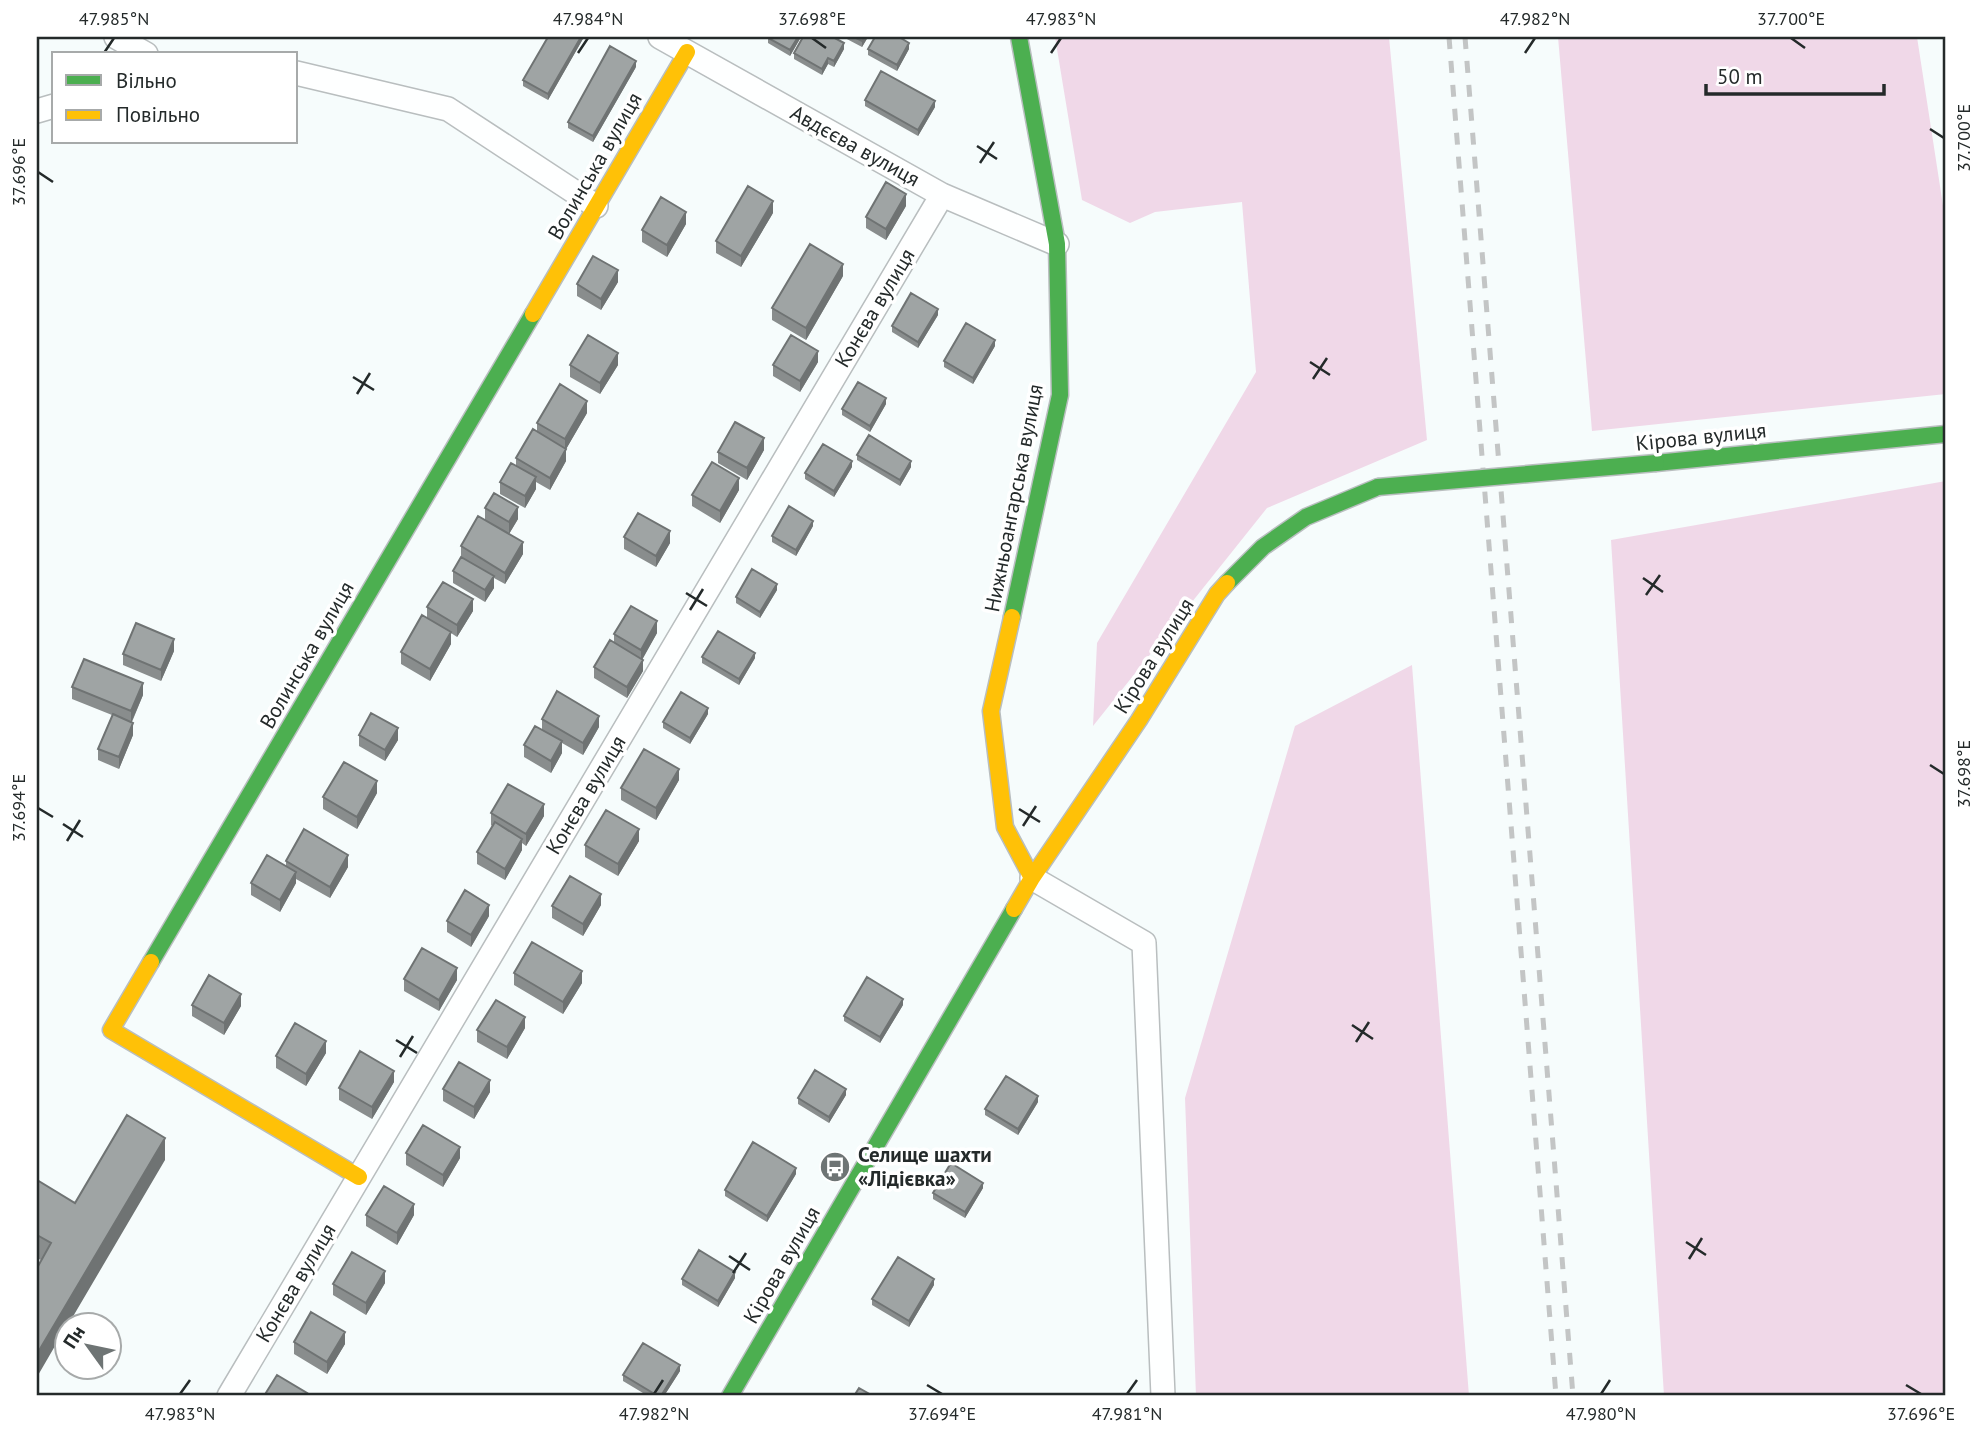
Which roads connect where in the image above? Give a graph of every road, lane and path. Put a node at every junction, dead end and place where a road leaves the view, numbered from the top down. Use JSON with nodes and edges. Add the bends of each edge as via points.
{"nodes":[{"id":1,"x":116,"y":37,"type":"edge"},
{"id":2,"x":660,"y":37,"type":"edge"},
{"id":3,"x":1019,"y":37,"type":"edge"},
{"id":4,"x":142,"y":52,"type":"edge"},
{"id":5,"x":687,"y":52,"type":"junction"},
{"id":6,"x":298,"y":73,"type":"edge"},
{"id":7,"x":942,"y":195,"type":"junction"},
{"id":8,"x":596,"y":206,"type":"junction"},
{"id":9,"x":1057,"y":244,"type":"junction"},
{"id":10,"x":1946,"y":434,"type":"edge"},
{"id":11,"x":1032,"y":878,"type":"junction"},
{"id":12,"x":359,"y":1177,"type":"junction"},
{"id":13,"x":229,"y":1396,"type":"edge"},
{"id":14,"x":730,"y":1396,"type":"edge"},
{"id":15,"x":1163,"y":1396,"type":"edge"}],
"edges":[{"from":1,"to":4,"type":"street"},
{"from":2,"to":5,"type":"street","name":"Авдєєва вулиця"},
{"from":3,"to":9,"type":"street","name":"Нижньоангарська вулиця"},
{"from":5,"to":7,"type":"street","name":"Авдєєва вулиця"},
{"from":5,"to":8,"type":"street","name":"Волинська вулиця"},
{"from":6,"to":8,"type":"street","via":[[448,108]]},
{"from":7,"to":9,"type":"street","name":"Авдєєва вулиця"},
{"from":7,"to":12,"type":"street","name":"Конєва вулиця"},
{"from":8,"to":12,"type":"street","name":"Волинська вулиця","via":[[111,1030]]},
{"from":9,"to":11,"type":"street","name":"Нижньоангарська вулиця","via":[[1060,395],[991,711],[1005,827]]},
{"from":10,"to":11,"type":"street","name":"Кірова вулиця","bridge":true,"via":[[1378,487],[1306,516],[1263,547],[1217,594]]},
{"from":11,"to":14,"type":"street","name":"Кірова вулиця"},
{"from":11,"to":15,"type":"street","via":[[1144,943]]},
{"from":12,"to":13,"type":"street","name":"Конєва вулиця"}]}
